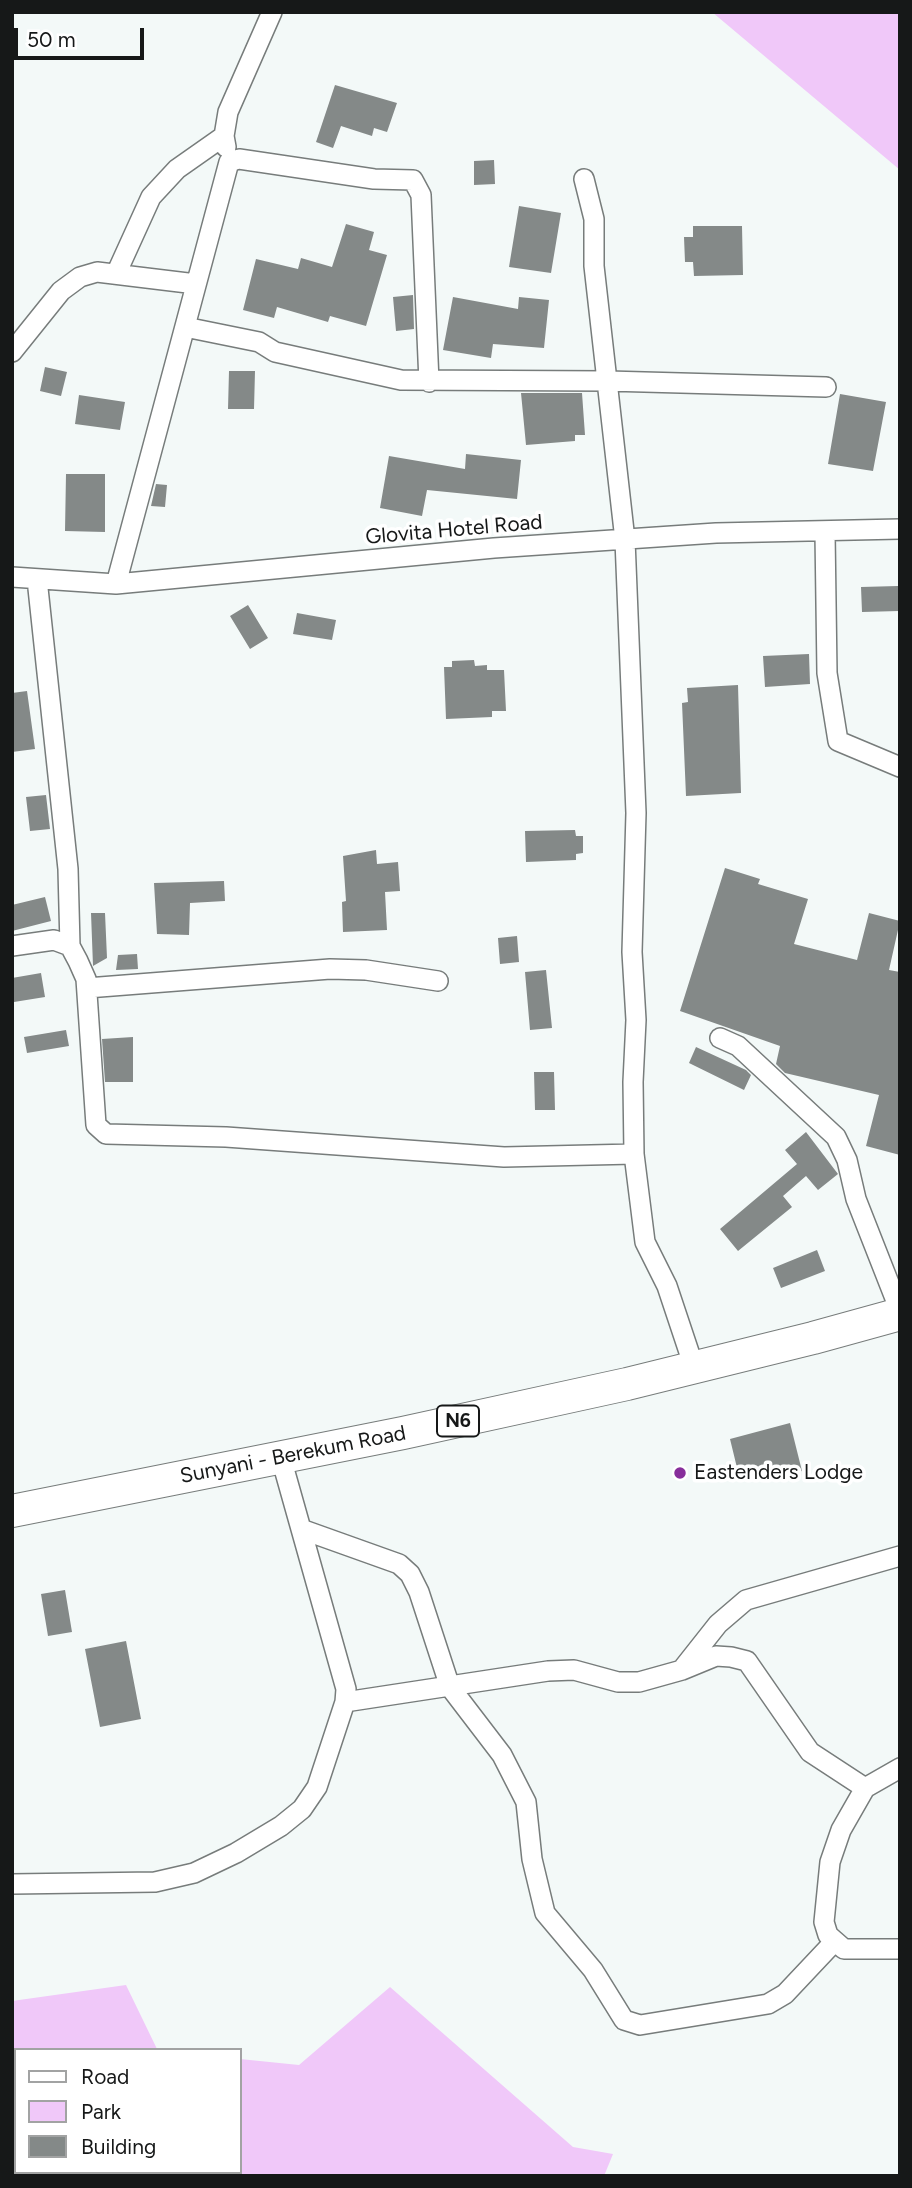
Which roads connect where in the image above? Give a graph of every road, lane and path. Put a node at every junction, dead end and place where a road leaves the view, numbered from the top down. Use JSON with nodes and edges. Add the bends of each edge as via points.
{"nodes":[{"id":1,"x":272,"y":12,"type":"edge"},
{"id":2,"x":223,"y":135,"type":"junction"},
{"id":3,"x":229,"y":162,"type":"junction"},
{"id":4,"x":584,"y":179,"type":"dead end"},
{"id":5,"x":116,"y":274,"type":"junction"},
{"id":6,"x":196,"y":284,"type":"junction"},
{"id":7,"x":185,"y":327,"type":"junction"},
{"id":8,"x":12,"y":352,"type":"edge"},
{"id":9,"x":608,"y":381,"type":"junction"},
{"id":10,"x":429,"y":382,"type":"junction"},
{"id":11,"x":826,"y":387,"type":"dead end"},
{"id":12,"x":900,"y":529,"type":"edge"},
{"id":13,"x":825,"y":533,"type":"junction"},
{"id":14,"x":625,"y":540,"type":"junction"},
{"id":15,"x":12,"y":577,"type":"edge"},
{"id":16,"x":37,"y":579,"type":"junction"},
{"id":17,"x":116,"y":584,"type":"junction"},
{"id":18,"x":900,"y":767,"type":"edge"},
{"id":19,"x":12,"y":946,"type":"edge"},
{"id":20,"x":70,"y":946,"type":"junction"},
{"id":21,"x":438,"y":981,"type":"dead end"},
{"id":22,"x":87,"y":988,"type":"junction"},
{"id":23,"x":720,"y":1038,"type":"dead end"},
{"id":24,"x":634,"y":1154,"type":"junction"},
{"id":25,"x":900,"y":1312,"type":"edge"},
{"id":26,"x":694,"y":1367,"type":"junction"},
{"id":27,"x":281,"y":1458,"type":"junction"},
{"id":28,"x":12,"y":1511,"type":"edge"},
{"id":29,"x":301,"y":1529,"type":"junction"},
{"id":30,"x":900,"y":1556,"type":"edge"},
{"id":31,"x":682,"y":1670,"type":"junction"},
{"id":32,"x":450,"y":1687,"type":"junction"},
{"id":33,"x":345,"y":1702,"type":"junction"},
{"id":34,"x":900,"y":1768,"type":"edge"},
{"id":35,"x":865,"y":1788,"type":"junction"},
{"id":36,"x":12,"y":1884,"type":"edge"},
{"id":37,"x":834,"y":1942,"type":"junction"},
{"id":38,"x":900,"y":1949,"type":"edge"}],
"edges":[{"from":1,"to":2,"type":"street","via":[[228,112]]},
{"from":2,"to":3,"type":"street"},
{"from":2,"to":5,"type":"street","via":[[177,169],[151,197]]},
{"from":3,"to":6,"type":"street"},
{"from":3,"to":10,"type":"street","via":[[239,159],[374,179],[413,180],[421,195]]},
{"from":4,"to":9,"type":"street","via":[[594,219],[594,266]]},
{"from":5,"to":6,"type":"street"},
{"from":5,"to":8,"type":"street","via":[[97,271],[61,290]]},
{"from":6,"to":7,"type":"street"},
{"from":7,"to":10,"type":"street","via":[[258,342],[275,352]]},
{"from":7,"to":17,"type":"street"},
{"from":9,"to":10,"type":"street"},
{"from":9,"to":11,"type":"street"},
{"from":9,"to":14,"type":"street"},
{"from":12,"to":13,"type":"street","name":"Glovita Hotel Road"},
{"from":13,"to":14,"type":"street","name":"Glovita Hotel Road","via":[[716,533]]},
{"from":13,"to":18,"type":"street","via":[[827,673],[838,741]]},
{"from":14,"to":17,"type":"street","name":"Glovita Hotel Road"},
{"from":14,"to":24,"type":"street","via":[[636,813]]},
{"from":15,"to":16,"type":"street","name":"Glovita Hotel Road"},
{"from":16,"to":17,"type":"street","name":"Glovita Hotel Road"},
{"from":16,"to":20,"type":"street","via":[[68,869]]},
{"from":19,"to":20,"type":"street","via":[[54,940]]},
{"from":20,"to":22,"type":"street"},
{"from":21,"to":22,"type":"street","via":[[330,969]]},
{"from":22,"to":24,"type":"street","via":[[96,1125],[106,1134],[226,1137],[504,1157]]},
{"from":23,"to":25,"type":"street","via":[[738,1046],[836,1137]]},
{"from":24,"to":26,"type":"street","via":[[645,1242],[667,1286]]},
{"from":25,"to":26,"type":"main road","name":"Sunyani - Berekum Road","number":"N6"},
{"from":26,"to":27,"type":"main road","name":"Sunyani - Berekum Road","number":"N6"},
{"from":27,"to":28,"type":"main road","name":"Sunyani - Berekum Road","number":"N6"},
{"from":27,"to":29,"type":"street"},
{"from":29,"to":32,"type":"street","via":[[399,1564],[410,1574]]},
{"from":29,"to":33,"type":"street","via":[[346,1689]]},
{"from":30,"to":31,"type":"street","via":[[746,1600],[718,1624]]},
{"from":31,"to":32,"type":"street","via":[[639,1682],[618,1682],[574,1670]]},
{"from":31,"to":35,"type":"street","via":[[716,1656],[747,1661],[810,1752]]},
{"from":32,"to":33,"type":"street"},
{"from":32,"to":37,"type":"street","via":[[502,1755],[526,1802],[532,1859],[545,1913],[593,1970],[624,2020],[640,2025],[768,2004],[785,1994]]},
{"from":33,"to":36,"type":"street","via":[[317,1787],[302,1808],[236,1853],[194,1873],[155,1882]]},
{"from":34,"to":35,"type":"street"},
{"from":35,"to":37,"type":"street","via":[[841,1830],[830,1862],[824,1922]]},
{"from":37,"to":38,"type":"street","via":[[844,1949]]}]}
